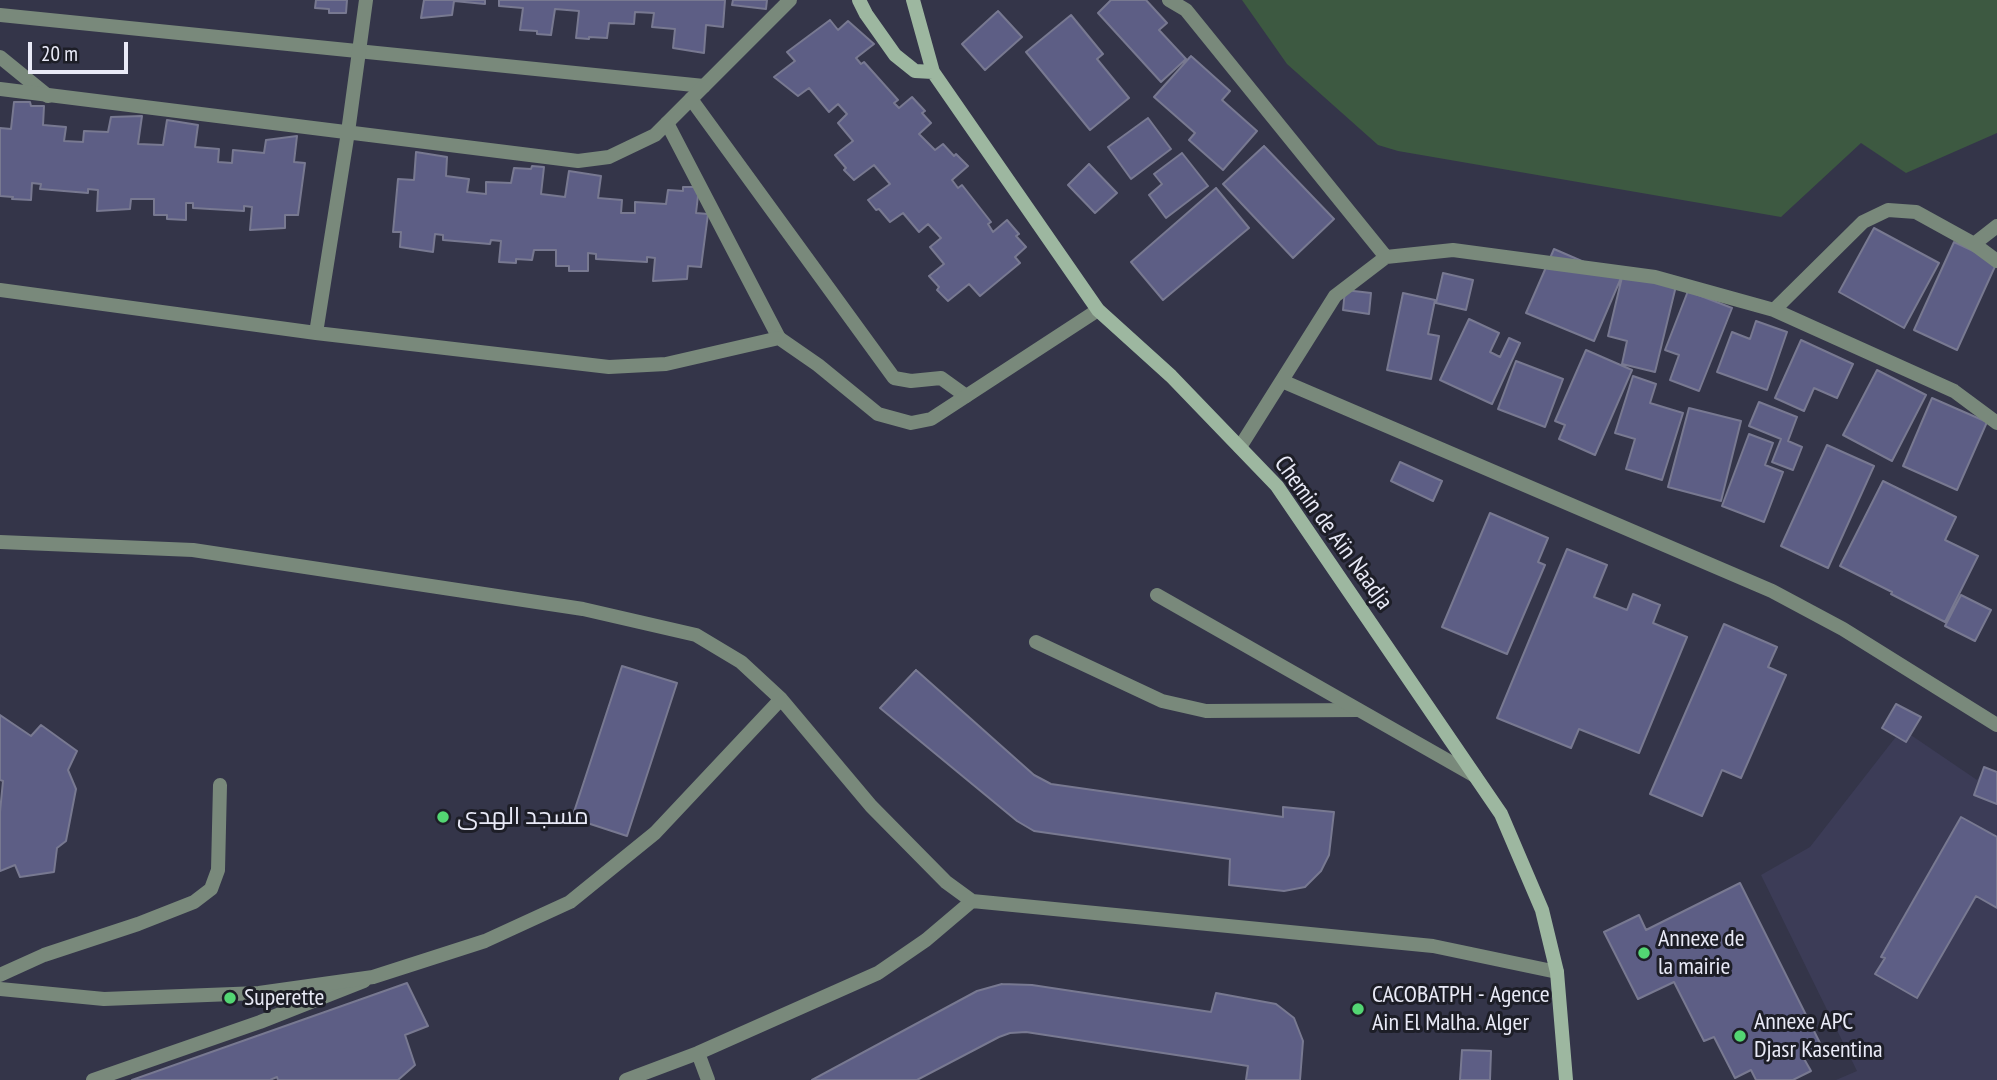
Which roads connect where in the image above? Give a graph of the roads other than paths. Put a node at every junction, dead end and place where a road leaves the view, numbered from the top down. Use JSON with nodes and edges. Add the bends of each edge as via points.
{"nodes":[{"id":1,"x":366,"y":0,"type":"edge"},
{"id":2,"x":790,"y":0,"type":"edge"},
{"id":3,"x":859,"y":0,"type":"edge"},
{"id":4,"x":913,"y":0,"type":"edge"},
{"id":5,"x":1169,"y":0,"type":"edge"},
{"id":6,"x":0,"y":15,"type":"edge"},
{"id":7,"x":360,"y":51,"type":"junction"},
{"id":8,"x":0,"y":57,"type":"edge"},
{"id":9,"x":933,"y":72,"type":"junction"},
{"id":10,"x":704,"y":86,"type":"junction"},
{"id":11,"x":0,"y":89,"type":"edge"},
{"id":12,"x":48,"y":96,"type":"junction"},
{"id":13,"x":691,"y":99,"type":"junction"},
{"id":14,"x":667,"y":123,"type":"junction"},
{"id":15,"x":348,"y":132,"type":"junction"},
{"id":16,"x":1997,"y":226,"type":"edge"},
{"id":17,"x":1973,"y":244,"type":"junction"},
{"id":18,"x":1386,"y":257,"type":"junction"},
{"id":19,"x":1997,"y":261,"type":"edge"},
{"id":20,"x":0,"y":290,"type":"edge"},
{"id":21,"x":1098,"y":310,"type":"junction"},
{"id":22,"x":1774,"y":310,"type":"junction"},
{"id":23,"x":316,"y":333,"type":"junction"},
{"id":24,"x":779,"y":338,"type":"junction"},
{"id":25,"x":1282,"y":381,"type":"junction"},
{"id":26,"x":966,"y":396,"type":"junction"},
{"id":27,"x":1997,"y":423,"type":"edge"},
{"id":28,"x":1240,"y":447,"type":"junction"},
{"id":29,"x":0,"y":542,"type":"edge"},
{"id":30,"x":1157,"y":596,"type":"dead end"},
{"id":31,"x":1036,"y":642,"type":"dead end"},
{"id":32,"x":781,"y":699,"type":"junction"},
{"id":33,"x":1358,"y":710,"type":"junction"},
{"id":34,"x":1997,"y":725,"type":"edge"},
{"id":35,"x":1475,"y":776,"type":"junction"},
{"id":36,"x":220,"y":785,"type":"dead end"},
{"id":37,"x":972,"y":901,"type":"junction"},
{"id":38,"x":1557,"y":972,"type":"junction"},
{"id":39,"x":0,"y":975,"type":"edge"},
{"id":40,"x":373,"y":977,"type":"junction"},
{"id":41,"x":0,"y":989,"type":"edge"},
{"id":42,"x":698,"y":1053,"type":"junction"},
{"id":43,"x":93,"y":1080,"type":"edge"},
{"id":44,"x":626,"y":1080,"type":"edge"},
{"id":45,"x":708,"y":1080,"type":"edge"},
{"id":46,"x":1566,"y":1080,"type":"edge"}],
"edges":[{"from":1,"to":7,"type":"street"},
{"from":2,"to":10,"type":"street"},
{"from":3,"to":9,"type":"main road","via":[[895,55],[915,71]]},
{"from":4,"to":9,"type":"main road","name":"Chemin de Aïn Naadja"},
{"from":5,"to":18,"type":"street","via":[[1186,10]]},
{"from":6,"to":7,"type":"street"},
{"from":7,"to":10,"type":"street"},
{"from":7,"to":15,"type":"street"},
{"from":8,"to":12,"type":"street"},
{"from":9,"to":21,"type":"main road","name":"Chemin de Aïn Naadja"},
{"from":10,"to":13,"type":"street"},
{"from":11,"to":12,"type":"street"},
{"from":12,"to":15,"type":"street"},
{"from":13,"to":14,"type":"street"},
{"from":13,"to":26,"type":"street","via":[[894,378],[941,378]]},
{"from":14,"to":15,"type":"street","via":[[655,135],[609,158],[578,161]]},
{"from":14,"to":24,"type":"street"},
{"from":15,"to":23,"type":"street"},
{"from":16,"to":17,"type":"street"},
{"from":17,"to":19,"type":"street"},
{"from":17,"to":22,"type":"street","via":[[1916,212],[1888,210],[1863,222]]},
{"from":18,"to":22,"type":"street","via":[[1454,250],[1655,277]]},
{"from":18,"to":25,"type":"street","via":[[1335,296]]},
{"from":20,"to":23,"type":"street"},
{"from":21,"to":26,"type":"street"},
{"from":21,"to":28,"type":"main road","name":"Chemin de Aïn Naadja"},
{"from":22,"to":27,"type":"street","via":[[1954,391]]},
{"from":23,"to":24,"type":"street","via":[[609,367],[666,364]]},
{"from":24,"to":26,"type":"street","via":[[878,414],[911,423],[931,419]]},
{"from":25,"to":28,"type":"street"},
{"from":25,"to":34,"type":"street","via":[[1772,591],[1843,629]]},
{"from":28,"to":35,"type":"main road","name":"Chemin de Aïn Naadja","via":[[1277,486]]},
{"from":29,"to":32,"type":"street","via":[[193,550],[583,609],[696,635],[741,662]]},
{"from":30,"to":33,"type":"street"},
{"from":31,"to":33,"type":"street","via":[[1162,701],[1206,711]]},
{"from":32,"to":37,"type":"street","via":[[871,806],[946,882]]},
{"from":32,"to":40,"type":"street","via":[[655,833],[570,902],[485,942]]},
{"from":33,"to":35,"type":"street"},
{"from":35,"to":38,"type":"main road","name":"Chemin de Aïn Naadja","via":[[1501,814],[1542,910]]},
{"from":36,"to":39,"type":"street","via":[[218,870],[211,889],[194,902]]},
{"from":37,"to":38,"type":"street","via":[[1433,946]]},
{"from":37,"to":42,"type":"street","via":[[878,973]]},
{"from":38,"to":46,"type":"main road","name":"Chemin de Aïn Naadja"},
{"from":40,"to":41,"type":"street","via":[[258,993],[104,999]]},
{"from":40,"to":43,"type":"street"},
{"from":42,"to":44,"type":"street"},
{"from":42,"to":45,"type":"street"}]}
